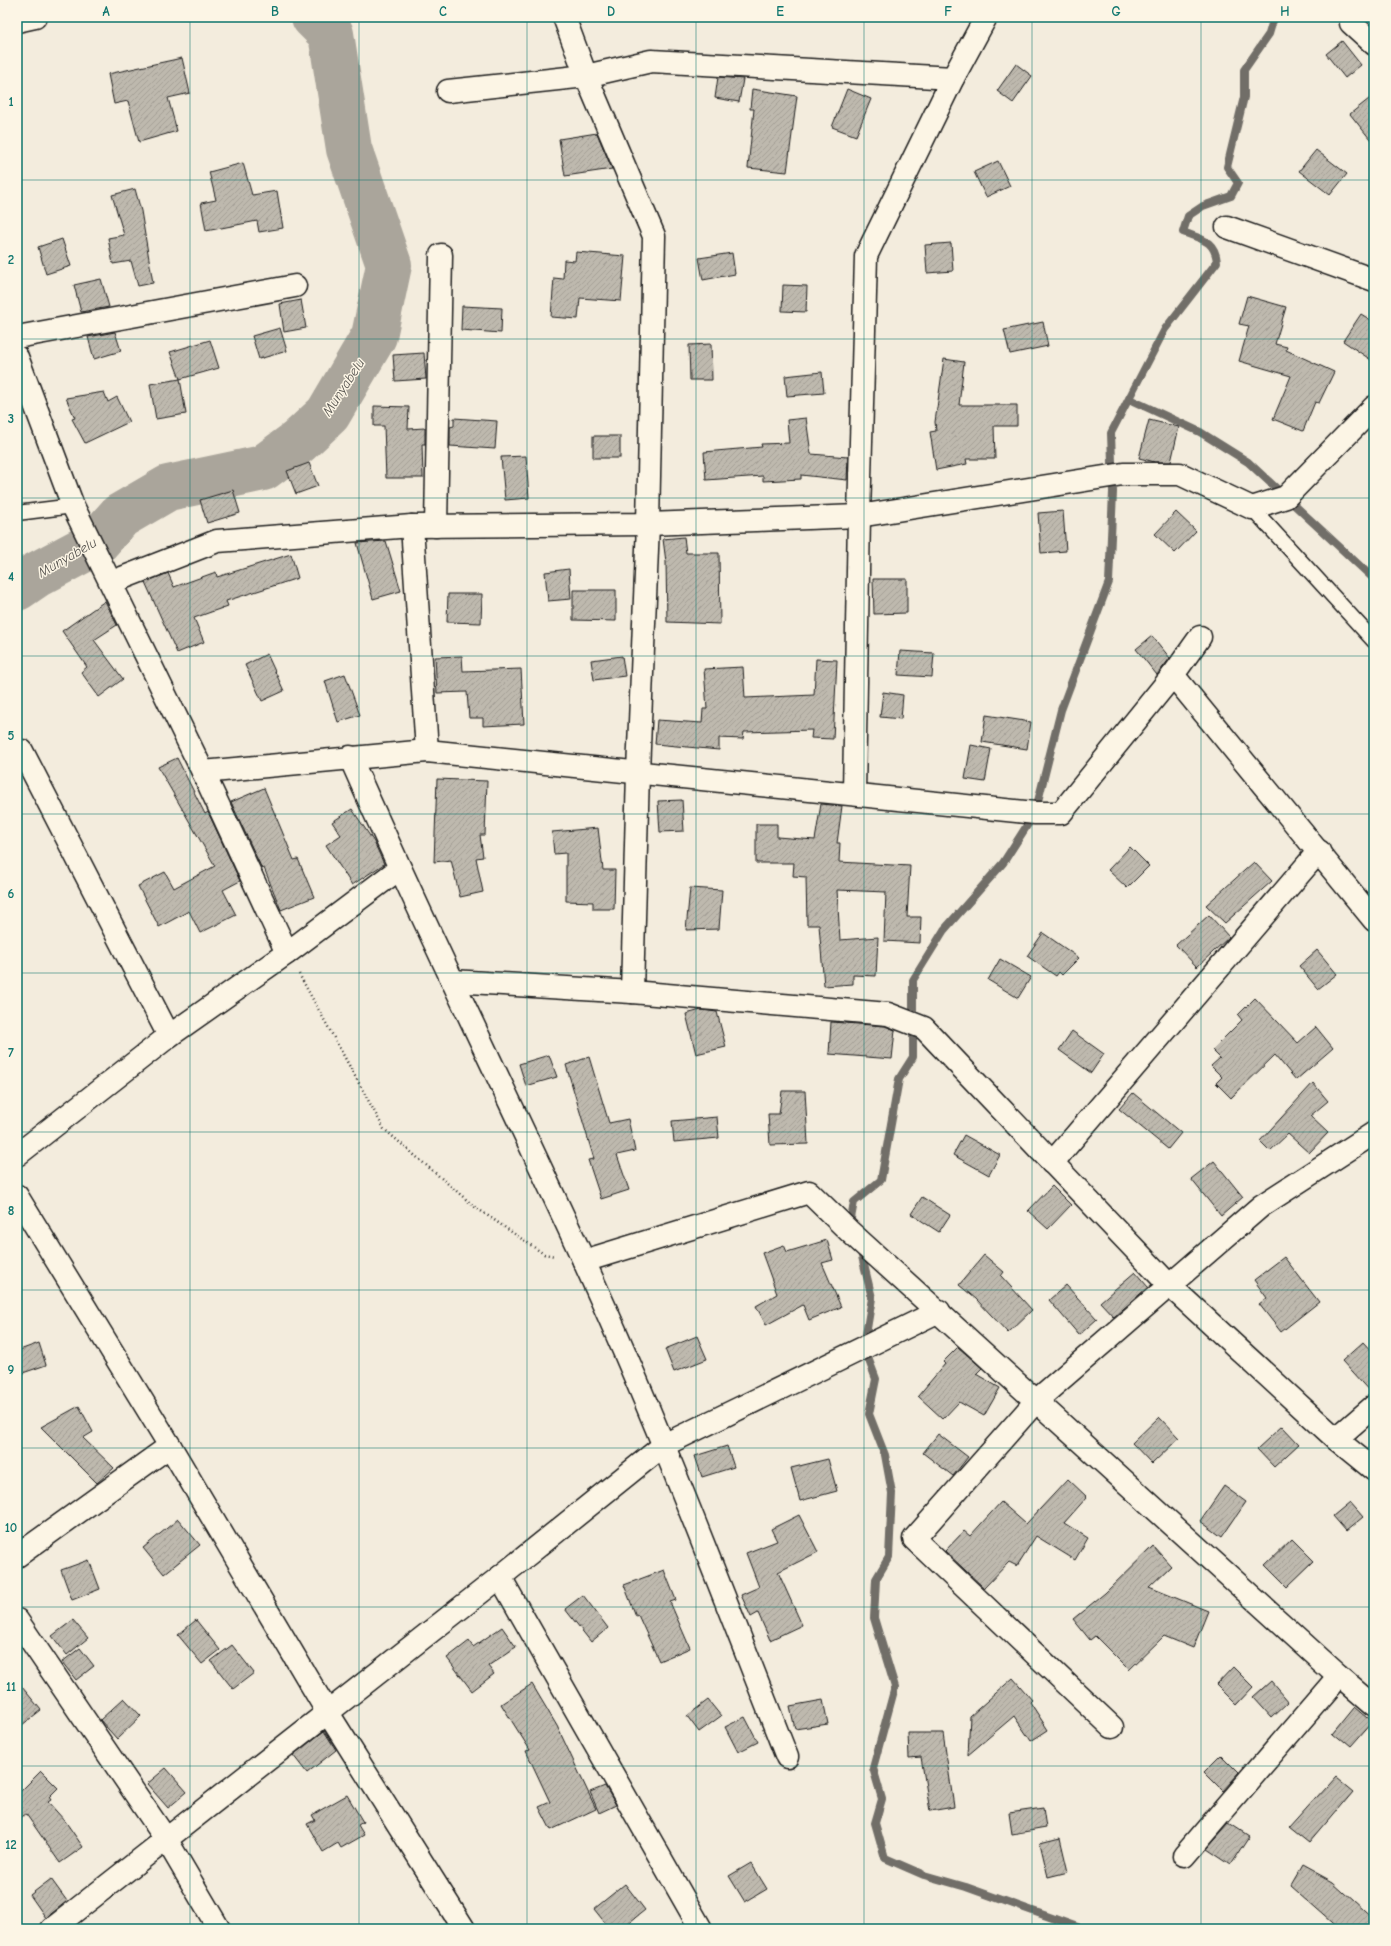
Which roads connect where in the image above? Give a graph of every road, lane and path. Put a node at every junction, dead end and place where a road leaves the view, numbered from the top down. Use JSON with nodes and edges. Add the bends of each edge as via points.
{"nodes":[{"id":1,"x":34,"y":17,"type":"edge"},
{"id":2,"x":564,"y":17,"type":"edge"},
{"id":3,"x":986,"y":17,"type":"edge"},
{"id":4,"x":17,"y":21,"type":"edge"},
{"id":5,"x":1351,"y":23,"type":"dead end"},
{"id":6,"x":1374,"y":44,"type":"edge"},
{"id":7,"x":586,"y":76,"type":"junction"},
{"id":8,"x":953,"y":78,"type":"junction"},
{"id":9,"x":448,"y":91,"type":"dead end"},
{"id":10,"x":1227,"y":227,"type":"dead end"},
{"id":11,"x":441,"y":255,"type":"dead end"},
{"id":12,"x":1374,"y":280,"type":"edge"},
{"id":13,"x":295,"y":286,"type":"dead end"},
{"id":14,"x":17,"y":336,"type":"edge"},
{"id":15,"x":17,"y":357,"type":"edge"},
{"id":16,"x":1374,"y":407,"type":"edge"},
{"id":17,"x":73,"y":506,"type":"junction"},
{"id":18,"x":1252,"y":508,"type":"junction"},
{"id":19,"x":17,"y":513,"type":"edge"},
{"id":20,"x":859,"y":516,"type":"junction"},
{"id":21,"x":648,"y":524,"type":"junction"},
{"id":22,"x":412,"y":526,"type":"junction"},
{"id":23,"x":436,"y":526,"type":"junction"},
{"id":24,"x":108,"y":575,"type":"junction"},
{"id":25,"x":1200,"y":637,"type":"dead end"},
{"id":26,"x":1374,"y":641,"type":"edge"},
{"id":27,"x":1173,"y":675,"type":"junction"},
{"id":28,"x":22,"y":751,"type":"dead end"},
{"id":29,"x":427,"y":751,"type":"junction"},
{"id":30,"x":350,"y":757,"type":"junction"},
{"id":31,"x":203,"y":772,"type":"junction"},
{"id":32,"x":638,"y":772,"type":"junction"},
{"id":33,"x":854,"y":793,"type":"junction"},
{"id":34,"x":1319,"y":851,"type":"junction"},
{"id":35,"x":399,"y":869,"type":"junction"},
{"id":36,"x":1374,"y":920,"type":"edge"},
{"id":37,"x":287,"y":953,"type":"junction"},
{"id":38,"x":452,"y":981,"type":"junction"},
{"id":39,"x":632,"y":992,"type":"junction"},
{"id":40,"x":170,"y":1036,"type":"junction"},
{"id":41,"x":1374,"y":1134,"type":"edge"},
{"id":42,"x":17,"y":1156,"type":"edge"},
{"id":43,"x":1052,"y":1163,"type":"junction"},
{"id":44,"x":17,"y":1196,"type":"edge"},
{"id":45,"x":584,"y":1261,"type":"junction"},
{"id":46,"x":1169,"y":1285,"type":"junction"},
{"id":47,"x":939,"y":1311,"type":"junction"},
{"id":48,"x":1037,"y":1400,"type":"junction"},
{"id":49,"x":1374,"y":1406,"type":"edge"},
{"id":50,"x":1336,"y":1439,"type":"junction"},
{"id":51,"x":664,"y":1445,"type":"junction"},
{"id":52,"x":170,"y":1446,"type":"junction"},
{"id":53,"x":1374,"y":1470,"type":"edge"},
{"id":54,"x":17,"y":1556,"type":"edge"},
{"id":55,"x":500,"y":1577,"type":"junction"},
{"id":56,"x":17,"y":1620,"type":"edge"},
{"id":57,"x":1339,"y":1676,"type":"junction"},
{"id":58,"x":1374,"y":1706,"type":"edge"},
{"id":59,"x":328,"y":1713,"type":"junction"},
{"id":60,"x":1112,"y":1727,"type":"dead end"},
{"id":61,"x":786,"y":1756,"type":"dead end"},
{"id":62,"x":166,"y":1839,"type":"junction"},
{"id":63,"x":1184,"y":1856,"type":"dead end"},
{"id":64,"x":52,"y":1929,"type":"edge"},
{"id":65,"x":220,"y":1929,"type":"edge"},
{"id":66,"x":464,"y":1929,"type":"edge"},
{"id":67,"x":701,"y":1929,"type":"edge"}],
"edges":[{"from":1,"to":4,"type":"street"},
{"from":2,"to":7,"type":"street"},
{"from":3,"to":8,"type":"street"},
{"from":5,"to":6,"type":"street"},
{"from":7,"to":8,"type":"street","via":[[651,61]]},
{"from":7,"to":9,"type":"street"},
{"from":7,"to":21,"type":"street","via":[[654,236]]},
{"from":8,"to":20,"type":"street","via":[[866,256]]},
{"from":10,"to":12,"type":"street"},
{"from":11,"to":23,"type":"street"},
{"from":13,"to":14,"type":"street"},
{"from":15,"to":17,"type":"street"},
{"from":16,"to":18,"type":"street","via":[[1286,497]]},
{"from":17,"to":19,"type":"lane"},
{"from":17,"to":24,"type":"street"},
{"from":18,"to":20,"type":"street","via":[[1180,474],[1123,474]]},
{"from":18,"to":26,"type":"lane"},
{"from":20,"to":21,"type":"street"},
{"from":20,"to":33,"type":"street"},
{"from":21,"to":23,"type":"street"},
{"from":21,"to":32,"type":"street"},
{"from":22,"to":23,"type":"street"},
{"from":22,"to":24,"type":"street","via":[[217,541]]},
{"from":22,"to":29,"type":"street"},
{"from":24,"to":31,"type":"street"},
{"from":25,"to":27,"type":"street"},
{"from":27,"to":33,"type":"street","via":[[1062,813],[1035,813]]},
{"from":27,"to":34,"type":"street"},
{"from":28,"to":40,"type":"street"},
{"from":29,"to":30,"type":"street"},
{"from":29,"to":32,"type":"street"},
{"from":30,"to":31,"type":"street"},
{"from":30,"to":35,"type":"street"},
{"from":31,"to":37,"type":"street"},
{"from":32,"to":33,"type":"street"},
{"from":32,"to":39,"type":"street"},
{"from":34,"to":36,"type":"street"},
{"from":34,"to":43,"type":"street"},
{"from":35,"to":37,"type":"street"},
{"from":35,"to":38,"type":"street"},
{"from":37,"to":40,"type":"street"},
{"from":37,"to":45,"type":"path","via":[[384,1129],[475,1207],[544,1254]]},
{"from":38,"to":39,"type":"street"},
{"from":38,"to":45,"type":"street"},
{"from":39,"to":43,"type":"street","via":[[888,1014],[915,1024]]},
{"from":40,"to":42,"type":"street"},
{"from":41,"to":46,"type":"street","via":[[1262,1206]]},
{"from":43,"to":46,"type":"street"},
{"from":44,"to":52,"type":"street"},
{"from":45,"to":47,"type":"street","via":[[809,1192],[848,1231]]},
{"from":45,"to":51,"type":"street"},
{"from":46,"to":48,"type":"street"},
{"from":46,"to":50,"type":"street"},
{"from":47,"to":48,"type":"street"},
{"from":47,"to":51,"type":"street"},
{"from":48,"to":57,"type":"street"},
{"from":48,"to":60,"type":"street","via":[[914,1539]]},
{"from":49,"to":50,"type":"street"},
{"from":50,"to":53,"type":"street"},
{"from":51,"to":55,"type":"street"},
{"from":51,"to":61,"type":"street"},
{"from":52,"to":54,"type":"street"},
{"from":52,"to":59,"type":"street"},
{"from":55,"to":59,"type":"street"},
{"from":55,"to":67,"type":"street"},
{"from":56,"to":62,"type":"street"},
{"from":57,"to":58,"type":"street"},
{"from":57,"to":63,"type":"street"},
{"from":59,"to":62,"type":"street"},
{"from":59,"to":66,"type":"street"},
{"from":62,"to":64,"type":"street"},
{"from":62,"to":65,"type":"street"}]}
